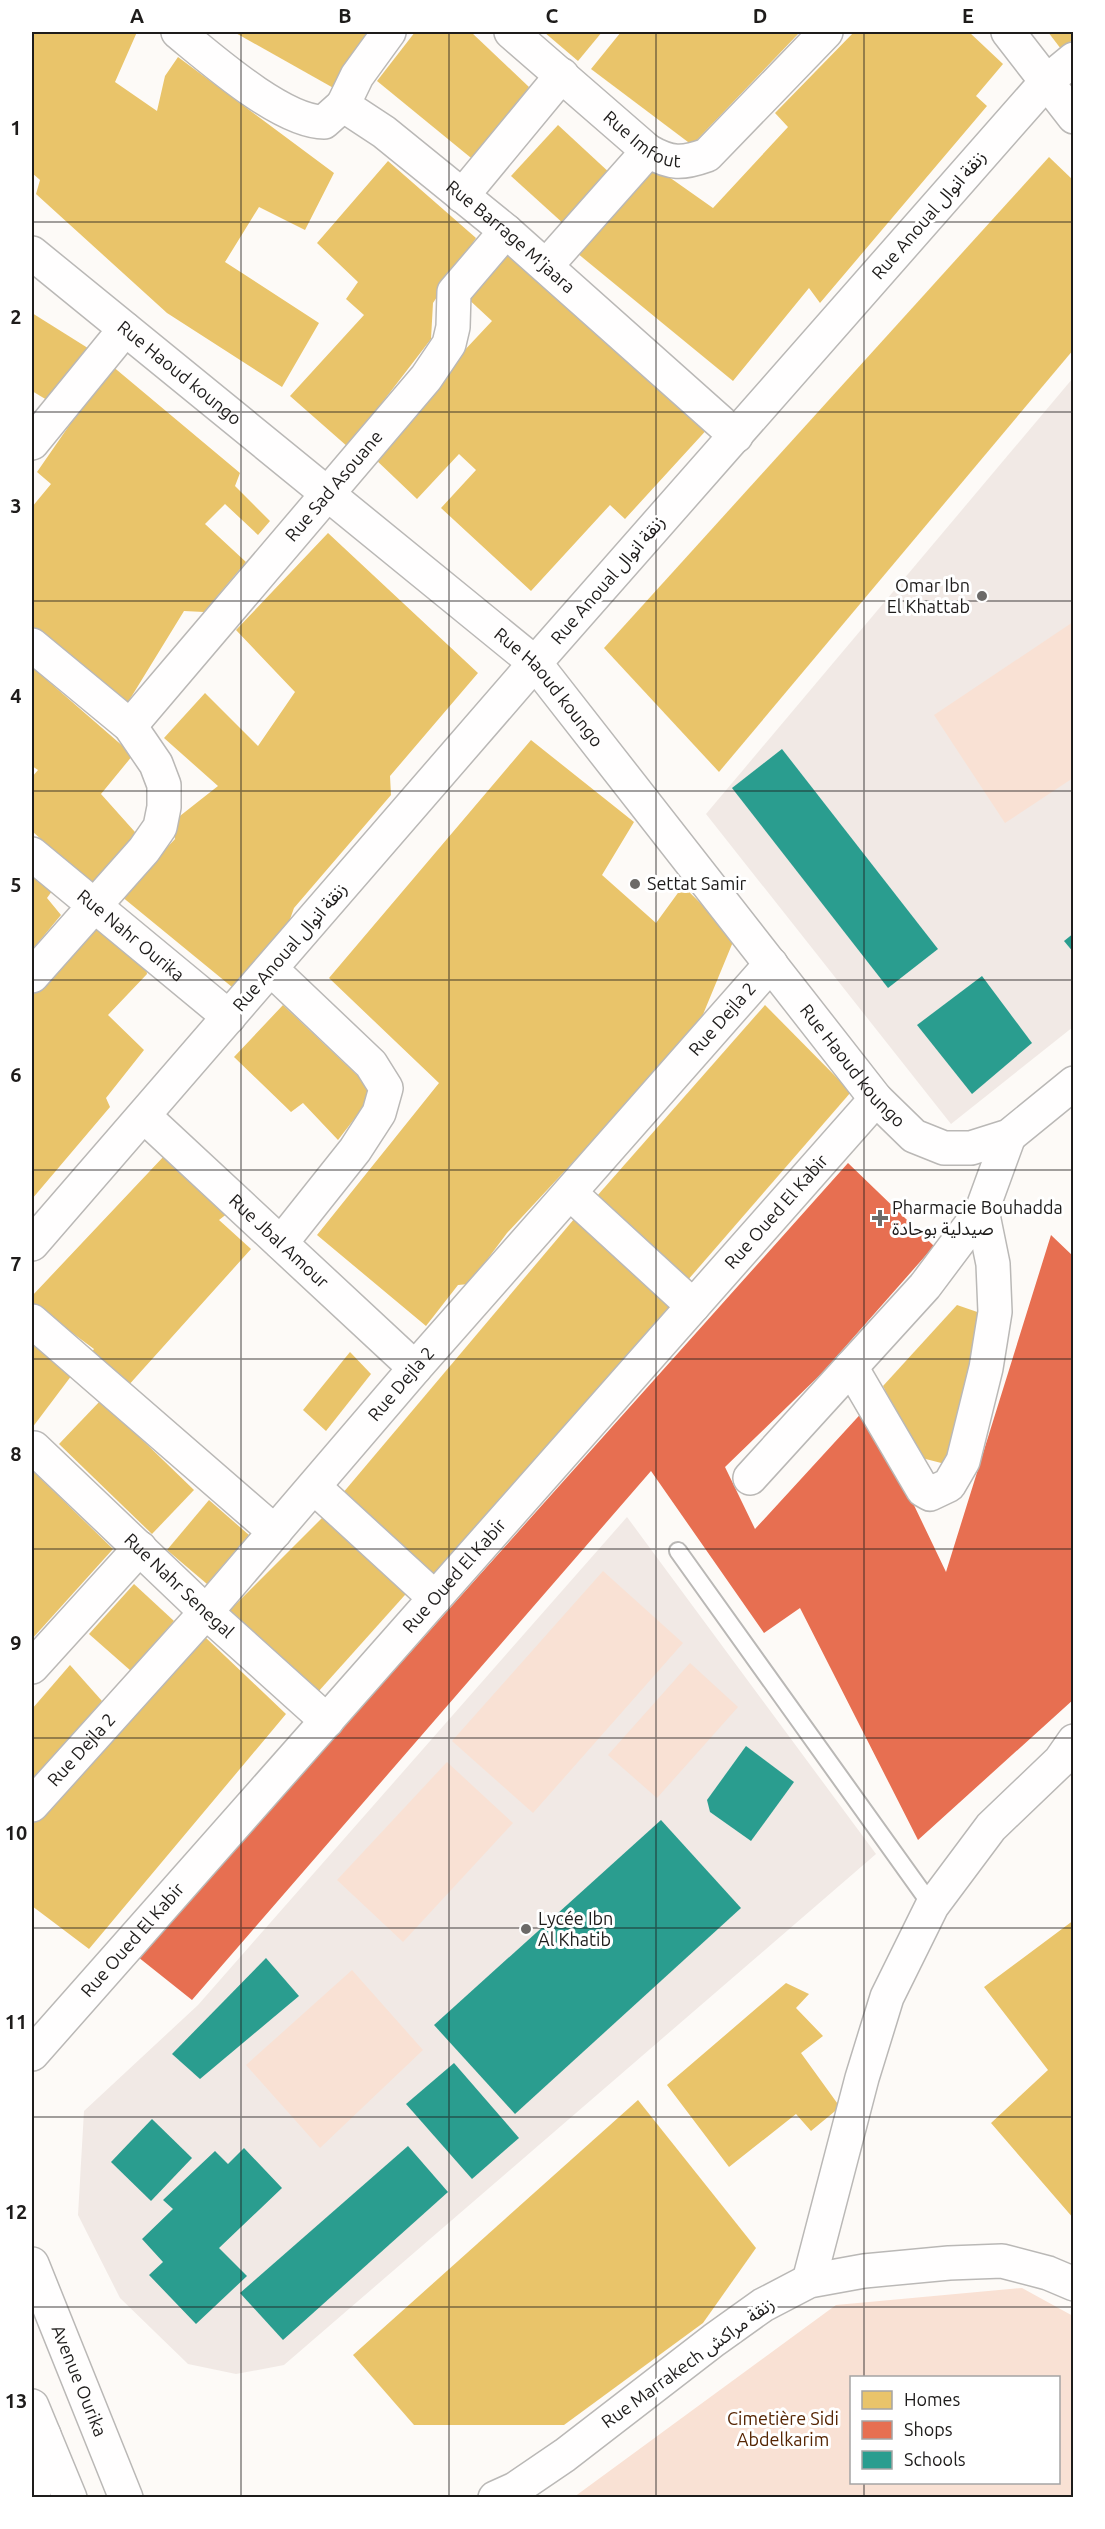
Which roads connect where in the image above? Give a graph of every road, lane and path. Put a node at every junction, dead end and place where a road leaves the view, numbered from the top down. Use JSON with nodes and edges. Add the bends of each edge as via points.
{"nodes":[{"id":1,"x":178,"y":32,"type":"edge"},
{"id":2,"x":388,"y":32,"type":"edge"},
{"id":3,"x":511,"y":32,"type":"edge"},
{"id":4,"x":826,"y":32,"type":"edge"},
{"id":5,"x":1008,"y":32,"type":"edge"},
{"id":6,"x":1074,"y":59,"type":"edge"},
{"id":7,"x":562,"y":75,"type":"junction"},
{"id":8,"x":1046,"y":82,"type":"junction"},
{"id":9,"x":343,"y":105,"type":"junction"},
{"id":10,"x":1074,"y":117,"type":"edge"},
{"id":11,"x":648,"y":150,"type":"junction"},
{"id":12,"x":462,"y":196,"type":"junction"},
{"id":13,"x":506,"y":231,"type":"junction"},
{"id":14,"x":32,"y":253,"type":"edge"},
{"id":15,"x":546,"y":266,"type":"junction"},
{"id":16,"x":125,"y":329,"type":"junction"},
{"id":17,"x":736,"y":436,"type":"junction"},
{"id":18,"x":32,"y":443,"type":"edge"},
{"id":19,"x":327,"y":494,"type":"junction"},
{"id":20,"x":32,"y":645,"type":"edge"},
{"id":21,"x":535,"y":663,"type":"junction"},
{"id":22,"x":130,"y":726,"type":"junction"},
{"id":23,"x":32,"y":854,"type":"edge"},
{"id":24,"x":94,"y":906,"type":"junction"},
{"id":25,"x":771,"y":964,"type":"junction"},
{"id":26,"x":271,"y":969,"type":"junction"},
{"id":27,"x":32,"y":976,"type":"edge"},
{"id":28,"x":230,"y":1017,"type":"junction"},
{"id":29,"x":1074,"y":1083,"type":"edge"},
{"id":30,"x":876,"y":1099,"type":"junction"},
{"id":31,"x":144,"y":1116,"type":"junction"},
{"id":32,"x":1009,"y":1136,"type":"junction"},
{"id":33,"x":570,"y":1193,"type":"junction"},
{"id":34,"x":982,"y":1210,"type":"junction"},
{"id":35,"x":36,"y":1231,"type":"edge"},
{"id":36,"x":281,"y":1243,"type":"junction"},
{"id":37,"x":693,"y":1306,"type":"junction"},
{"id":38,"x":32,"y":1321,"type":"edge"},
{"id":39,"x":851,"y":1367,"type":"junction"},
{"id":40,"x":415,"y":1368,"type":"junction"},
{"id":41,"x":34,"y":1448,"type":"dead end"},
{"id":42,"x":750,"y":1478,"type":"dead end"},
{"id":43,"x":314,"y":1487,"type":"junction"},
{"id":44,"x":275,"y":1532,"type":"junction"},
{"id":45,"x":140,"y":1548,"type":"junction"},
{"id":46,"x":678,"y":1551,"type":"dead end"},
{"id":47,"x":435,"y":1598,"type":"junction"},
{"id":48,"x":206,"y":1612,"type":"junction"},
{"id":49,"x":32,"y":1667,"type":"edge"},
{"id":50,"x":327,"y":1721,"type":"junction"},
{"id":51,"x":1074,"y":1741,"type":"edge"},
{"id":52,"x":32,"y":1805,"type":"edge"},
{"id":53,"x":932,"y":1906,"type":"junction"},
{"id":54,"x":32,"y":2054,"type":"edge"},
{"id":55,"x":32,"y":2264,"type":"edge"},
{"id":56,"x":809,"y":2281,"type":"junction"},
{"id":57,"x":1074,"y":2283,"type":"edge"},
{"id":58,"x":38,"y":2421,"type":"edge"},
{"id":59,"x":33,"y":2498,"type":"edge"},
{"id":60,"x":70,"y":2498,"type":"edge"},
{"id":61,"x":126,"y":2498,"type":"edge"},
{"id":62,"x":495,"y":2498,"type":"edge"}],
"edges":[{"from":1,"to":9,"type":"street","via":[[235,78],[312,122],[324,122]]},
{"from":2,"to":9,"type":"street","via":[[357,76]]},
{"from":3,"to":7,"type":"street","name":"Rue Imfout"},
{"from":4,"to":11,"type":"street","name":"Rue Imfout","via":[[706,155],[685,163],[662,159]]},
{"from":5,"to":8,"type":"street"},
{"from":6,"to":8,"type":"street","name":"Rue Anoual زنقة انوال"},
{"from":7,"to":11,"type":"street","name":"Rue Imfout"},
{"from":7,"to":12,"type":"street"},
{"from":8,"to":10,"type":"street"},
{"from":8,"to":17,"type":"street","name":"Rue Anoual زنقة انوال"},
{"from":9,"to":12,"type":"street","name":"Rue Barrage M'jaara","via":[[384,132]]},
{"from":11,"to":15,"type":"street"},
{"from":12,"to":13,"type":"street","name":"Rue Barrage M'jaara"},
{"from":13,"to":15,"type":"street","name":"Rue Barrage M'jaara"},
{"from":13,"to":19,"type":"street","name":"Rue Sad Asouane","via":[[454,292],[449,344],[432,370]]},
{"from":14,"to":16,"type":"street","name":"Rue Haoud koungo"},
{"from":15,"to":17,"type":"street","name":"Rue Barrage M'jaara"},
{"from":16,"to":18,"type":"street"},
{"from":16,"to":19,"type":"street","name":"Rue Haoud koungo"},
{"from":17,"to":21,"type":"street","name":"Rue Anoual زنقة انوال"},
{"from":19,"to":21,"type":"street","name":"Rue Haoud koungo"},
{"from":19,"to":22,"type":"street","name":"Rue Sad Asouane"},
{"from":20,"to":22,"type":"street"},
{"from":21,"to":25,"type":"street","name":"Rue Haoud koungo"},
{"from":21,"to":26,"type":"street","name":"Rue Anoual زنقة انوال"},
{"from":22,"to":24,"type":"street","via":[[156,764],[164,785],[164,807],[160,827],[144,850]]},
{"from":23,"to":24,"type":"street","name":"Rue Nahr Ourika"},
{"from":24,"to":27,"type":"street"},
{"from":24,"to":28,"type":"street","name":"Rue Nahr Ourika"},
{"from":25,"to":30,"type":"street","name":"Rue Haoud koungo"},
{"from":25,"to":33,"type":"street","name":"Rue Dejla 2"},
{"from":26,"to":28,"type":"street","name":"Rue Anoual زنقة انوال"},
{"from":26,"to":36,"type":"street","via":[[371,1065],[386,1088],[379,1113],[355,1150]]},
{"from":28,"to":31,"type":"street","name":"Rue Anoual زنقة انوال"},
{"from":29,"to":32,"type":"street"},
{"from":30,"to":32,"type":"street","name":"Rue Haoud koungo","via":[[914,1136],[944,1148],[971,1148]]},
{"from":30,"to":37,"type":"street","name":"Rue Oued El Kabir"},
{"from":31,"to":35,"type":"street","name":"Rue Anoual زنقة انوال"},
{"from":31,"to":36,"type":"street","name":"Rue Jbal Amour"},
{"from":32,"to":34,"type":"street"},
{"from":33,"to":37,"type":"street"},
{"from":33,"to":40,"type":"street","name":"Rue Dejla 2"},
{"from":34,"to":39,"type":"street","via":[[925,1286]]},
{"from":34,"to":39,"type":"street","via":[[993,1264],[995,1312],[963,1461],[949,1485],[930,1494],[923,1490]]},
{"from":36,"to":40,"type":"street","name":"Rue Jbal Amour"},
{"from":37,"to":47,"type":"street","name":"Rue Oued El Kabir"},
{"from":38,"to":44,"type":"street"},
{"from":39,"to":42,"type":"street"},
{"from":40,"to":43,"type":"street","name":"Rue Dejla 2"},
{"from":41,"to":45,"type":"street","name":"Rue Nahr Senegal"},
{"from":43,"to":44,"type":"street","name":"Rue Dejla 2"},
{"from":43,"to":47,"type":"street"},
{"from":44,"to":48,"type":"street","name":"Rue Dejla 2"},
{"from":45,"to":48,"type":"street","name":"Rue Nahr Senegal"},
{"from":45,"to":49,"type":"street"},
{"from":46,"to":53,"type":"lane"},
{"from":47,"to":50,"type":"street","name":"Rue Oued El Kabir"},
{"from":48,"to":50,"type":"street","name":"Rue Nahr Senegal"},
{"from":48,"to":52,"type":"street","name":"Rue Dejla 2"},
{"from":50,"to":54,"type":"street","name":"Rue Oued El Kabir"},
{"from":51,"to":53,"type":"street","via":[[1060,1761],[991,1827]]},
{"from":53,"to":56,"type":"street","via":[[887,1997]]},
{"from":55,"to":61,"type":"street","name":"Avenue Ourika"},
{"from":56,"to":57,"type":"street","name":"Rue Marrakech زنقة مراكش","via":[[864,2271],[1002,2261]]},
{"from":56,"to":62,"type":"street","name":"Rue Marrakech زنقة مراكش","via":[[763,2305],[565,2455]]},
{"from":58,"to":59,"type":"street"},
{"from":58,"to":60,"type":"street"}]}
